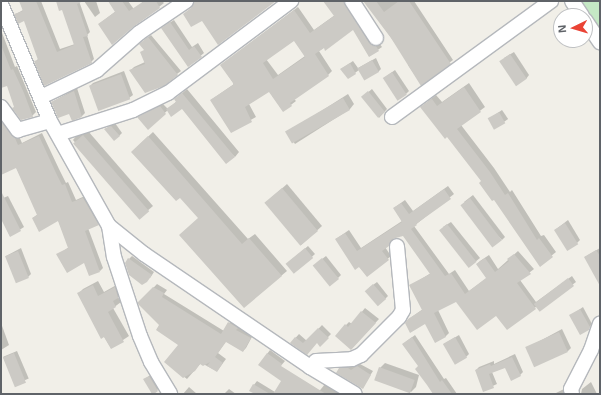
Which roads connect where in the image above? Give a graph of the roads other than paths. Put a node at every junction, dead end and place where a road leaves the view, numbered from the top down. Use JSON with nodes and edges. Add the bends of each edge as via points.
{"nodes":[{"id":1,"x":186,"y":1,"type":"edge"},
{"id":2,"x":291,"y":1,"type":"edge"},
{"id":3,"x":352,"y":1,"type":"edge"},
{"id":4,"x":551,"y":1,"type":"edge"},
{"id":5,"x":1,"y":4,"type":"edge"},
{"id":6,"x":593,"y":32,"type":"edge"},
{"id":7,"x":376,"y":38,"type":"dead end"},
{"id":8,"x":600,"y":42,"type":"edge"},
{"id":9,"x":41,"y":97,"type":"junction"},
{"id":10,"x":1,"y":107,"type":"edge"},
{"id":11,"x":392,"y":117,"type":"dead end"},
{"id":12,"x":50,"y":121,"type":"junction"},
{"id":13,"x":58,"y":134,"type":"junction"},
{"id":14,"x":109,"y":226,"type":"junction"},
{"id":15,"x":396,"y":246,"type":"dead end"},
{"id":16,"x":600,"y":324,"type":"edge"},
{"id":17,"x":310,"y":367,"type":"junction"},
{"id":18,"x":170,"y":394,"type":"edge"},
{"id":19,"x":355,"y":394,"type":"edge"},
{"id":20,"x":572,"y":394,"type":"edge"}],
"edges":[{"from":1,"to":9,"type":"street","via":[[139,33],[97,70]]},
{"from":2,"to":13,"type":"street","via":[[168,93],[133,110]]},
{"from":3,"to":7,"type":"street"},
{"from":4,"to":11,"type":"street"},
{"from":5,"to":9,"type":"street"},
{"from":6,"to":8,"type":"street"},
{"from":9,"to":12,"type":"street"},
{"from":10,"to":12,"type":"street","via":[[18,130]]},
{"from":12,"to":13,"type":"street"},
{"from":13,"to":14,"type":"street"},
{"from":14,"to":17,"type":"street","via":[[144,254]]},
{"from":14,"to":18,"type":"street","via":[[114,258],[140,336],[151,362]]},
{"from":15,"to":17,"type":"street","via":[[403,310],[399,317],[361,355],[352,359],[316,361]]},
{"from":16,"to":20,"type":"street","via":[[591,350],[571,389]]},
{"from":17,"to":19,"type":"street"}]}
